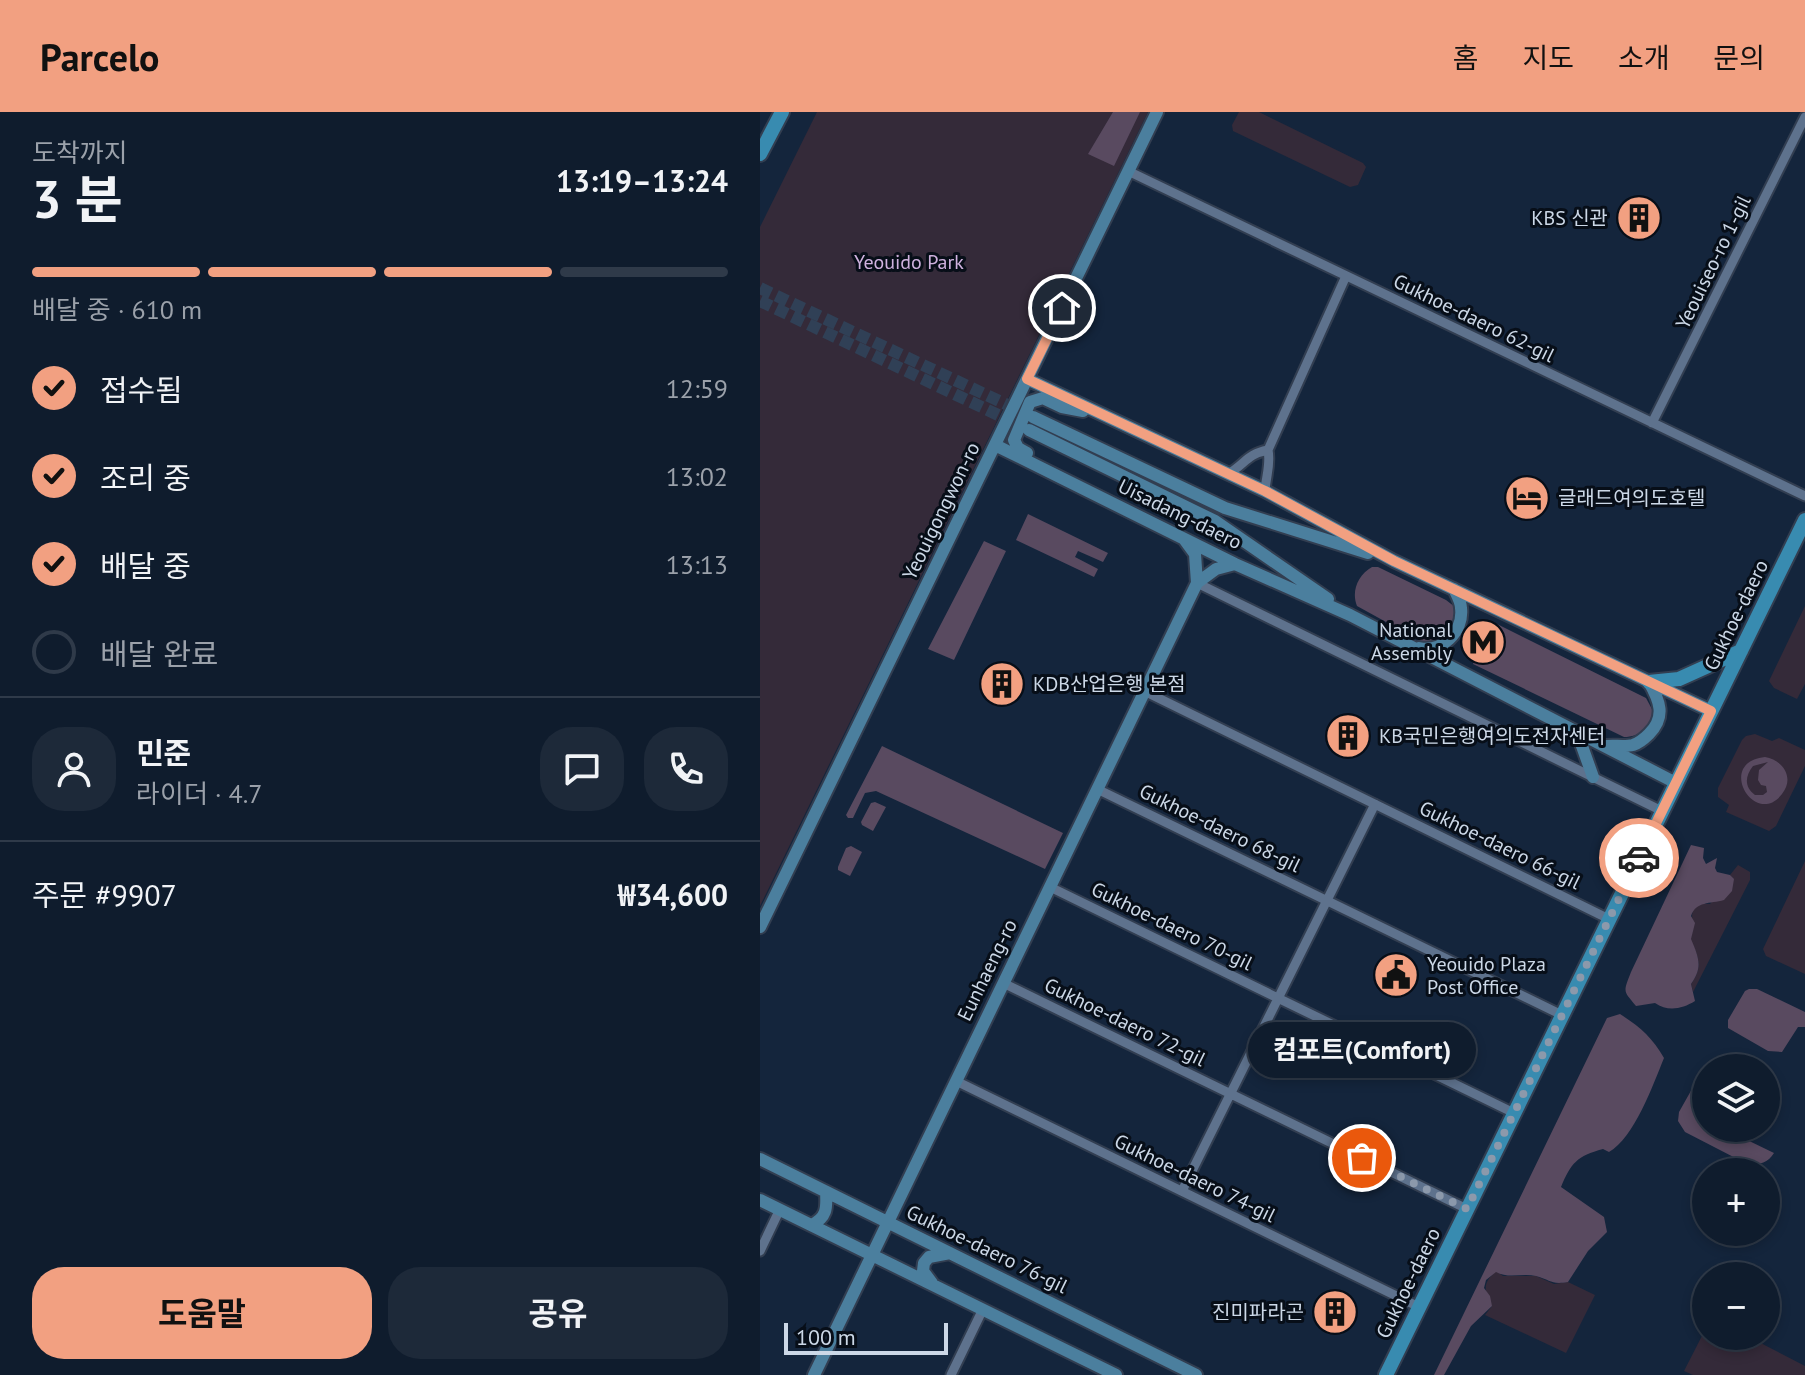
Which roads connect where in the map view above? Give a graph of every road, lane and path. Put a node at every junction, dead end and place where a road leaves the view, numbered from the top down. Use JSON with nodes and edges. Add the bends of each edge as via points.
{"nodes":[{"id":1,"x":782,"y":112,"type":"edge"},
{"id":2,"x":1157,"y":112,"type":"edge"},
{"id":3,"x":1805,"y":117,"type":"edge"},
{"id":4,"x":760,"y":154,"type":"edge"},
{"id":5,"x":1128,"y":171,"type":"junction"},
{"id":6,"x":1346,"y":276,"type":"junction"},
{"id":7,"x":1027,"y":379,"type":"junction"},
{"id":8,"x":1102,"y":414,"type":"junction"},
{"id":9,"x":1652,"y":423,"type":"junction"},
{"id":10,"x":995,"y":445,"type":"junction"},
{"id":11,"x":1269,"y":448,"type":"junction"},
{"id":12,"x":1228,"y":474,"type":"junction"},
{"id":13,"x":1066,"y":480,"type":"junction"},
{"id":14,"x":1265,"y":491,"type":"junction"},
{"id":15,"x":1805,"y":496,"type":"edge"},
{"id":16,"x":1805,"y":520,"type":"edge"},
{"id":17,"x":1184,"y":539,"type":"junction"},
{"id":18,"x":1394,"y":561,"type":"junction"},
{"id":19,"x":1235,"y":564,"type":"junction"},
{"id":20,"x":1197,"y":583,"type":"junction"},
{"id":21,"x":1454,"y":589,"type":"junction"},
{"id":22,"x":1350,"y":615,"type":"junction"},
{"id":23,"x":1412,"y":647,"type":"junction"},
{"id":24,"x":1741,"y":651,"type":"junction"},
{"id":25,"x":1649,"y":682,"type":"junction"},
{"id":26,"x":1144,"y":691,"type":"junction"},
{"id":27,"x":1711,"y":711,"type":"junction"},
{"id":28,"x":1577,"y":732,"type":"junction"},
{"id":29,"x":1603,"y":746,"type":"junction"},
{"id":30,"x":1593,"y":777,"type":"junction"},
{"id":31,"x":1676,"y":783,"type":"junction"},
{"id":32,"x":1097,"y":789,"type":"junction"},
{"id":33,"x":1375,"y":804,"type":"junction"},
{"id":34,"x":1662,"y":811,"type":"junction"},
{"id":35,"x":1050,"y":887,"type":"junction"},
{"id":36,"x":1327,"y":901,"type":"junction"},
{"id":37,"x":1609,"y":919,"type":"junction"},
{"id":38,"x":760,"y":927,"type":"edge"},
{"id":39,"x":1003,"y":983,"type":"junction"},
{"id":40,"x":1278,"y":998,"type":"junction"},
{"id":41,"x":1562,"y":1015,"type":"junction"},
{"id":42,"x":956,"y":1081,"type":"junction"},
{"id":43,"x":1231,"y":1094,"type":"junction"},
{"id":44,"x":1514,"y":1113,"type":"junction"},
{"id":45,"x":760,"y":1159,"type":"edge"},
{"id":46,"x":1182,"y":1191,"type":"junction"},
{"id":47,"x":826,"y":1192,"type":"junction"},
{"id":48,"x":760,"y":1200,"type":"edge"},
{"id":49,"x":780,"y":1209,"type":"junction"},
{"id":50,"x":1467,"y":1209,"type":"junction"},
{"id":51,"x":888,"y":1222,"type":"junction"},
{"id":52,"x":811,"y":1225,"type":"junction"},
{"id":53,"x":760,"y":1251,"type":"edge"},
{"id":54,"x":950,"y":1253,"type":"junction"},
{"id":55,"x":872,"y":1255,"type":"junction"},
{"id":56,"x":937,"y":1287,"type":"junction"},
{"id":57,"x":1419,"y":1307,"type":"junction"},
{"id":58,"x":983,"y":1309,"type":"junction"},
{"id":59,"x":814,"y":1375,"type":"edge"},
{"id":60,"x":951,"y":1375,"type":"edge"},
{"id":61,"x":1116,"y":1375,"type":"edge"},
{"id":62,"x":1196,"y":1375,"type":"edge"},
{"id":63,"x":1386,"y":1375,"type":"edge"}],
"edges":[{"from":1,"to":4,"type":"main road"},
{"from":2,"to":5,"type":"main road","name":"Yeouigongwon-ro"},
{"from":3,"to":9,"type":"street","name":"Yeouiseo-ro 1-gil"},
{"from":5,"to":6,"type":"street","name":"Gukhoe-daero 62-gil"},
{"from":5,"to":7,"type":"main road","name":"Yeouigongwon-ro"},
{"from":6,"to":9,"type":"street","name":"Gukhoe-daero 62-gil"},
{"from":6,"to":11,"type":"street"},
{"from":7,"to":8,"type":"main road","name":"Uisadang-daero"},
{"from":7,"to":10,"type":"main road","name":"Yeouigongwon-ro"},
{"from":8,"to":12,"type":"main road","name":"Uisadang-daero"},
{"from":8,"to":13,"type":"main road","via":[[1039,399],[1030,402],[1021,418],[1015,446]]},
{"from":9,"to":15,"type":"street","name":"Gukhoe-daero 62-gil"},
{"from":10,"to":13,"type":"main road","name":"Uisadang-daero"},
{"from":10,"to":38,"type":"main road","name":"Yeouigongwon-ro"},
{"from":11,"to":12,"type":"street","via":[[1251,453]]},
{"from":11,"to":14,"type":"street"},
{"from":12,"to":14,"type":"main road","name":"Uisadang-daero"},
{"from":13,"to":17,"type":"main road","name":"Uisadang-daero"},
{"from":14,"to":18,"type":"main road","name":"Uisadang-daero"},
{"from":16,"to":24,"type":"main road","name":"Gukhoe-daero"},
{"from":17,"to":19,"type":"main road","name":"Uisadang-daero"},
{"from":17,"to":20,"type":"main road","via":[[1195,554]]},
{"from":18,"to":21,"type":"main road","name":"Uisadang-daero"},
{"from":18,"to":22,"type":"main road","name":"Uisadang-daero","via":[[1225,508],[1031,424],[1215,521]]},
{"from":19,"to":20,"type":"main road","via":[[1216,569]]},
{"from":19,"to":22,"type":"main road","name":"Uisadang-daero"},
{"from":20,"to":26,"type":"main road","name":"Eunhaeng-ro"},
{"from":20,"to":30,"type":"street"},
{"from":21,"to":23,"type":"main road","via":[[1462,606],[1457,630],[1438,648]]},
{"from":21,"to":25,"type":"main road","name":"Uisadang-daero"},
{"from":22,"to":23,"type":"main road","name":"Uisadang-daero"},
{"from":23,"to":28,"type":"main road","name":"Uisadang-daero"},
{"from":24,"to":25,"type":"main road","via":[[1679,679]]},
{"from":24,"to":27,"type":"main road","name":"Gukhoe-daero"},
{"from":25,"to":27,"type":"main road","name":"Uisadang-daero"},
{"from":25,"to":29,"type":"main road","via":[[1660,704],[1656,726],[1632,745]]},
{"from":26,"to":32,"type":"main road","name":"Eunhaeng-ro"},
{"from":26,"to":33,"type":"street","name":"Gukhoe-daero 66-gil"},
{"from":27,"to":31,"type":"main road","name":"Gukhoe-daero"},
{"from":28,"to":29,"type":"main road","name":"Uisadang-daero"},
{"from":28,"to":30,"type":"main road"},
{"from":29,"to":31,"type":"main road","name":"Uisadang-daero"},
{"from":30,"to":34,"type":"street"},
{"from":31,"to":34,"type":"main road","name":"Gukhoe-daero"},
{"from":32,"to":35,"type":"main road","name":"Eunhaeng-ro"},
{"from":32,"to":36,"type":"street","name":"Gukhoe-daero 68-gil"},
{"from":33,"to":36,"type":"street"},
{"from":33,"to":37,"type":"street","name":"Gukhoe-daero 66-gil"},
{"from":34,"to":37,"type":"main road","name":"Gukhoe-daero"},
{"from":35,"to":39,"type":"main road","name":"Eunhaeng-ro"},
{"from":35,"to":40,"type":"street","name":"Gukhoe-daero 70-gil"},
{"from":36,"to":40,"type":"street"},
{"from":36,"to":41,"type":"street","name":"Gukhoe-daero 68-gil"},
{"from":37,"to":41,"type":"main road","name":"Gukhoe-daero"},
{"from":39,"to":42,"type":"main road","name":"Eunhaeng-ro"},
{"from":39,"to":43,"type":"street","name":"Gukhoe-daero 72-gil"},
{"from":40,"to":43,"type":"street"},
{"from":40,"to":44,"type":"street","name":"Gukhoe-daero 70-gil"},
{"from":41,"to":44,"type":"main road","name":"Gukhoe-daero"},
{"from":42,"to":46,"type":"street","name":"Gukhoe-daero 74-gil"},
{"from":42,"to":51,"type":"main road","name":"Eunhaeng-ro"},
{"from":43,"to":46,"type":"street"},
{"from":43,"to":50,"type":"street","name":"Gukhoe-daero 72-gil"},
{"from":44,"to":50,"type":"main road","name":"Gukhoe-daero"},
{"from":45,"to":47,"type":"main road","name":"Gukhoe-daero 76-gil"},
{"from":46,"to":57,"type":"street","name":"Gukhoe-daero 74-gil"},
{"from":47,"to":51,"type":"main road","name":"Gukhoe-daero 76-gil"},
{"from":47,"to":52,"type":"main road","via":[[826,1212]]},
{"from":48,"to":49,"type":"main road"},
{"from":49,"to":52,"type":"main road"},
{"from":49,"to":53,"type":"street"},
{"from":50,"to":57,"type":"main road","name":"Gukhoe-daero"},
{"from":51,"to":54,"type":"main road","name":"Gukhoe-daero 76-gil"},
{"from":51,"to":55,"type":"main road","name":"Eunhaeng-ro"},
{"from":52,"to":55,"type":"main road"},
{"from":54,"to":56,"type":"main road","via":[[924,1263],[926,1278]]},
{"from":54,"to":62,"type":"main road","name":"Gukhoe-daero 76-gil"},
{"from":55,"to":56,"type":"main road"},
{"from":55,"to":59,"type":"main road","name":"Eunhaeng-ro"},
{"from":56,"to":58,"type":"main road"},
{"from":57,"to":63,"type":"main road","name":"Gukhoe-daero"},
{"from":58,"to":60,"type":"street"},
{"from":58,"to":61,"type":"main road"}]}
